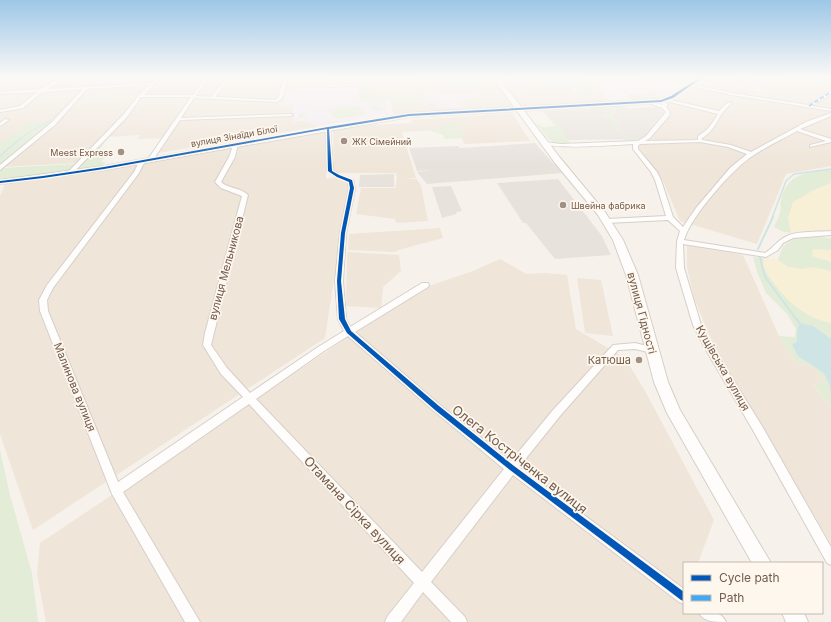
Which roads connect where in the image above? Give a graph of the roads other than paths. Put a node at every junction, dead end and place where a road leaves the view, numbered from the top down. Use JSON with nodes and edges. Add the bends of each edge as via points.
{"nodes":[{"id":1,"x":20,"y":107,"type":"edge"},
{"id":2,"x":69,"y":107,"type":"edge"},
{"id":3,"x":132,"y":107,"type":"edge"},
{"id":4,"x":186,"y":107,"type":"edge"},
{"id":5,"x":556,"y":107,"type":"edge"},
{"id":6,"x":664,"y":107,"type":"edge"},
{"id":7,"x":694,"y":107,"type":"edge"},
{"id":8,"x":726,"y":107,"type":"edge"},
{"id":9,"x":815,"y":107,"type":"edge"},
{"id":10,"x":519,"y":109,"type":"junction"},
{"id":11,"x":831,"y":110,"type":"edge"},
{"id":12,"x":0,"y":111,"type":"edge"},
{"id":13,"x":720,"y":113,"type":"junction"},
{"id":14,"x":831,"y":114,"type":"edge"},
{"id":15,"x":290,"y":115,"type":"dead end"},
{"id":16,"x":178,"y":119,"type":"junction"},
{"id":17,"x":7,"y":120,"type":"dead end"},
{"id":18,"x":0,"y":125,"type":"edge"},
{"id":19,"x":328,"y":128,"type":"junction"},
{"id":20,"x":796,"y":129,"type":"junction"},
{"id":21,"x":700,"y":141,"type":"junction"},
{"id":22,"x":831,"y":141,"type":"edge"},
{"id":23,"x":639,"y":142,"type":"junction"},
{"id":24,"x":544,"y":143,"type":"junction"},
{"id":25,"x":236,"y":144,"type":"junction"},
{"id":26,"x":812,"y":146,"type":"dead end"},
{"id":27,"x":751,"y":154,"type":"junction"},
{"id":28,"x":146,"y":160,"type":"junction"},
{"id":29,"x":0,"y":168,"type":"edge"},
{"id":30,"x":70,"y":173,"type":"junction"},
{"id":31,"x":0,"y":182,"type":"edge"},
{"id":32,"x":670,"y":218,"type":"junction"},
{"id":33,"x":608,"y":221,"type":"junction"},
{"id":34,"x":683,"y":231,"type":"junction"},
{"id":35,"x":831,"y":233,"type":"edge"},
{"id":36,"x":680,"y":241,"type":"junction"},
{"id":37,"x":425,"y":285,"type":"dead end"},
{"id":38,"x":348,"y":332,"type":"junction"},
{"id":39,"x":652,"y":350,"type":"junction"},
{"id":40,"x":250,"y":399,"type":"junction"},
{"id":41,"x":512,"y":468,"type":"junction"},
{"id":42,"x":116,"y":490,"type":"junction"},
{"id":43,"x":831,"y":559,"type":"edge"},
{"id":44,"x":761,"y":562,"type":"edge"},
{"id":45,"x":423,"y":582,"type":"junction"},
{"id":46,"x":683,"y":596,"type":"edge"},
{"id":47,"x":707,"y":614,"type":"edge"},
{"id":48,"x":193,"y":622,"type":"edge"},
{"id":49,"x":392,"y":622,"type":"edge"},
{"id":50,"x":460,"y":622,"type":"edge"},
{"id":51,"x":719,"y":622,"type":"edge"}],
"edges":[{"from":1,"to":12,"type":"street"},
{"from":2,"to":29,"type":"street","via":[[53,124]]},
{"from":3,"to":30,"type":"street"},
{"from":4,"to":16,"type":"street","name":"Малинова вулиця"},
{"from":5,"to":10,"type":"street","name":"вулиця Зінаїди Білої"},
{"from":6,"to":23,"type":"street","via":[[667,115],[648,137]]},
{"from":7,"to":13,"type":"street"},
{"from":8,"to":13,"type":"street"},
{"from":9,"to":11,"type":"street"},
{"from":10,"to":19,"type":"street","name":"вулиця Зінаїди Білої","via":[[408,115]]},
{"from":10,"to":24,"type":"main road","name":"вулиця Гідності"},
{"from":13,"to":21,"type":"street","via":[[709,132],[700,137]]},
{"from":14,"to":20,"type":"street","name":"Кущівська вулиця"},
{"from":15,"to":16,"type":"street"},
{"from":16,"to":28,"type":"street","name":"Малинова вулиця"},
{"from":17,"to":18,"type":"street"},
{"from":19,"to":25,"type":"street","name":"вулиця Зінаїди Білої"},
{"from":19,"to":38,"type":"street","via":[[330,171],[351,180],[352,188],[343,233],[339,280],[342,319]]},
{"from":20,"to":22,"type":"street"},
{"from":20,"to":27,"type":"street","name":"Кущівська вулиця"},
{"from":21,"to":23,"type":"street"},
{"from":21,"to":27,"type":"street","via":[[729,146]]},
{"from":22,"to":26,"type":"street"},
{"from":23,"to":24,"type":"street","via":[[561,145]]},
{"from":23,"to":32,"type":"street","via":[[635,145],[636,149],[658,180]]},
{"from":24,"to":33,"type":"main road","name":"вулиця Гідності"},
{"from":25,"to":28,"type":"street","name":"вулиця Зінаїди Білої"},
{"from":25,"to":40,"type":"street","name":"вулиця Мельникова","via":[[218,182],[245,195],[207,345],[224,371]]},
{"from":27,"to":34,"type":"street","name":"Кущівська вулиця","via":[[719,183]]},
{"from":28,"to":30,"type":"street","name":"вулиця Зінаїди Білої"},
{"from":28,"to":42,"type":"street","name":"Малинова вулиця","via":[[50,287],[43,300],[44,311]]},
{"from":30,"to":31,"type":"street","name":"вулиця Зінаїди Білої"},
{"from":32,"to":33,"type":"street"},
{"from":32,"to":34,"type":"street"},
{"from":33,"to":39,"type":"main road","name":"вулиця Гідності","via":[[632,275]]},
{"from":34,"to":36,"type":"street","name":"Кущівська вулиця"},
{"from":35,"to":36,"type":"street","via":[[791,236],[766,255]]},
{"from":36,"to":43,"type":"street","name":"Кущівська вулиця","via":[[680,268],[697,325]]},
{"from":37,"to":38,"type":"street"},
{"from":38,"to":40,"type":"street"},
{"from":38,"to":41,"type":"street","name":"Олега Костріченка вулиця"},
{"from":39,"to":41,"type":"street","via":[[635,346],[616,347]]},
{"from":39,"to":44,"type":"main road","name":"вулиця Гідності","via":[[661,382],[674,413]]},
{"from":40,"to":42,"type":"street"},
{"from":40,"to":45,"type":"street","name":"Отамана Сірка вулиця"},
{"from":41,"to":45,"type":"street"},
{"from":41,"to":46,"type":"street","name":"Олега Костріченка вулиця"},
{"from":42,"to":48,"type":"street","name":"Малинова вулиця"},
{"from":45,"to":49,"type":"street"},
{"from":45,"to":50,"type":"street","name":"Отамана Сірка вулиця"},
{"from":47,"to":51,"type":"street"}]}
